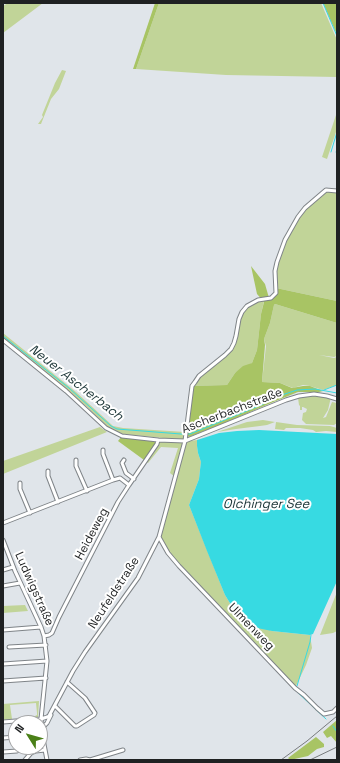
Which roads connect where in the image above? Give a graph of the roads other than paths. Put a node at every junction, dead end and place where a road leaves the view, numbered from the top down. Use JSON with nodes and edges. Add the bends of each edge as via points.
{"nodes":[{"id":1,"x":337,"y":191,"type":"edge"},
{"id":2,"x":3,"y":340,"type":"edge"},
{"id":3,"x":337,"y":398,"type":"edge"},
{"id":4,"x":158,"y":440,"type":"junction"},
{"id":5,"x":185,"y":440,"type":"junction"},
{"id":6,"x":103,"y":450,"type":"dead end"},
{"id":7,"x":76,"y":460,"type":"dead end"},
{"id":8,"x":124,"y":460,"type":"dead end"},
{"id":9,"x":48,"y":471,"type":"dead end"},
{"id":10,"x":134,"y":479,"type":"junction"},
{"id":11,"x":113,"y":480,"type":"junction"},
{"id":12,"x":20,"y":482,"type":"dead end"},
{"id":13,"x":129,"y":485,"type":"junction"},
{"id":14,"x":87,"y":491,"type":"junction"},
{"id":15,"x":58,"y":502,"type":"junction"},
{"id":16,"x":30,"y":513,"type":"junction"},
{"id":17,"x":3,"y":523,"type":"edge"},
{"id":18,"x":158,"y":537,"type":"junction"},
{"id":19,"x":3,"y":540,"type":"edge"},
{"id":20,"x":6,"y":554,"type":"edge"},
{"id":21,"x":13,"y":567,"type":"junction"},
{"id":22,"x":3,"y":570,"type":"edge"},
{"id":23,"x":20,"y":583,"type":"junction"},
{"id":24,"x":3,"y":586,"type":"edge"},
{"id":25,"x":41,"y":627,"type":"junction"},
{"id":26,"x":3,"y":630,"type":"edge"},
{"id":27,"x":44,"y":636,"type":"junction"},
{"id":28,"x":46,"y":645,"type":"junction"},
{"id":29,"x":9,"y":647,"type":"dead end"},
{"id":30,"x":48,"y":661,"type":"junction"},
{"id":31,"x":3,"y":664,"type":"edge"},
{"id":32,"x":46,"y":678,"type":"junction"},
{"id":33,"x":4,"y":682,"type":"edge"},
{"id":34,"x":67,"y":682,"type":"junction"},
{"id":35,"x":55,"y":706,"type":"junction"},
{"id":36,"x":337,"y":708,"type":"edge"},
{"id":37,"x":52,"y":711,"type":"junction"},
{"id":38,"x":41,"y":715,"type":"edge"},
{"id":39,"x":48,"y":717,"type":"edge"},
{"id":40,"x":48,"y":720,"type":"edge"},
{"id":41,"x":123,"y":750,"type":"dead end"},
{"id":42,"x":80,"y":760,"type":"edge"},
{"id":43,"x":90,"y":760,"type":"edge"}],
"edges":[{"from":1,"to":5,"type":"street","name":"Neufeldstraße","via":[[326,190],[304,208],[285,240],[276,262],[276,293],[271,298],[258,300],[247,306],[239,319],[234,343],[230,349],[199,376],[192,386]]},
{"from":2,"to":4,"type":"street","name":"Ascherbachstraße","via":[[110,430],[122,436]]},
{"from":3,"to":5,"type":"street","name":"Ascherbachstraße","via":[[314,394],[299,396]]},
{"from":4,"to":5,"type":"street","name":"Ascherbachstraße"},
{"from":4,"to":10,"type":"street","name":"Heideweg"},
{"from":5,"to":18,"type":"street","name":"Neufeldstraße"},
{"from":6,"to":11,"type":"street"},
{"from":7,"to":14,"type":"street","via":[[76,466]]},
{"from":8,"to":10,"type":"street","via":[[122,463],[126,473]]},
{"from":9,"to":15,"type":"street"},
{"from":10,"to":13,"type":"street","name":"Heideweg"},
{"from":11,"to":13,"type":"street","via":[[120,478]]},
{"from":11,"to":14,"type":"street"},
{"from":12,"to":16,"type":"street"},
{"from":13,"to":27,"type":"street","name":"Heideweg","via":[[52,633]]},
{"from":14,"to":15,"type":"street"},
{"from":15,"to":16,"type":"street"},
{"from":16,"to":17,"type":"street"},
{"from":18,"to":34,"type":"street","name":"Neufeldstraße","via":[[138,578],[85,652]]},
{"from":18,"to":36,"type":"street","name":"Ulmenweg","via":[[179,566],[295,688],[324,714]]},
{"from":19,"to":20,"type":"street","name":"Ludwigstraße"},
{"from":20,"to":21,"type":"street","name":"Ludwigstraße"},
{"from":21,"to":22,"type":"street"},
{"from":21,"to":23,"type":"street","name":"Ludwigstraße"},
{"from":23,"to":24,"type":"street"},
{"from":23,"to":25,"type":"street","name":"Ludwigstraße"},
{"from":25,"to":26,"type":"street"},
{"from":25,"to":27,"type":"street","name":"Ludwigstraße"},
{"from":27,"to":28,"type":"street","name":"Ludwigstraße"},
{"from":28,"to":29,"type":"street"},
{"from":28,"to":30,"type":"street","name":"Ludwigstraße"},
{"from":30,"to":31,"type":"street"},
{"from":30,"to":32,"type":"street","name":"Ludwigstraße"},
{"from":32,"to":33,"type":"street"},
{"from":32,"to":38,"type":"street","name":"Ludwigstraße"},
{"from":34,"to":35,"type":"street","name":"Neufeldstraße"},
{"from":34,"to":35,"type":"street","via":[[85,698],[94,715],[75,726]]},
{"from":35,"to":37,"type":"street","name":"Neufeldstraße"},
{"from":37,"to":39,"type":"street","name":"Neufeldstraße"},
{"from":37,"to":40,"type":"street"},
{"from":41,"to":43,"type":"street"},
{"from":42,"to":43,"type":"street"}]}
